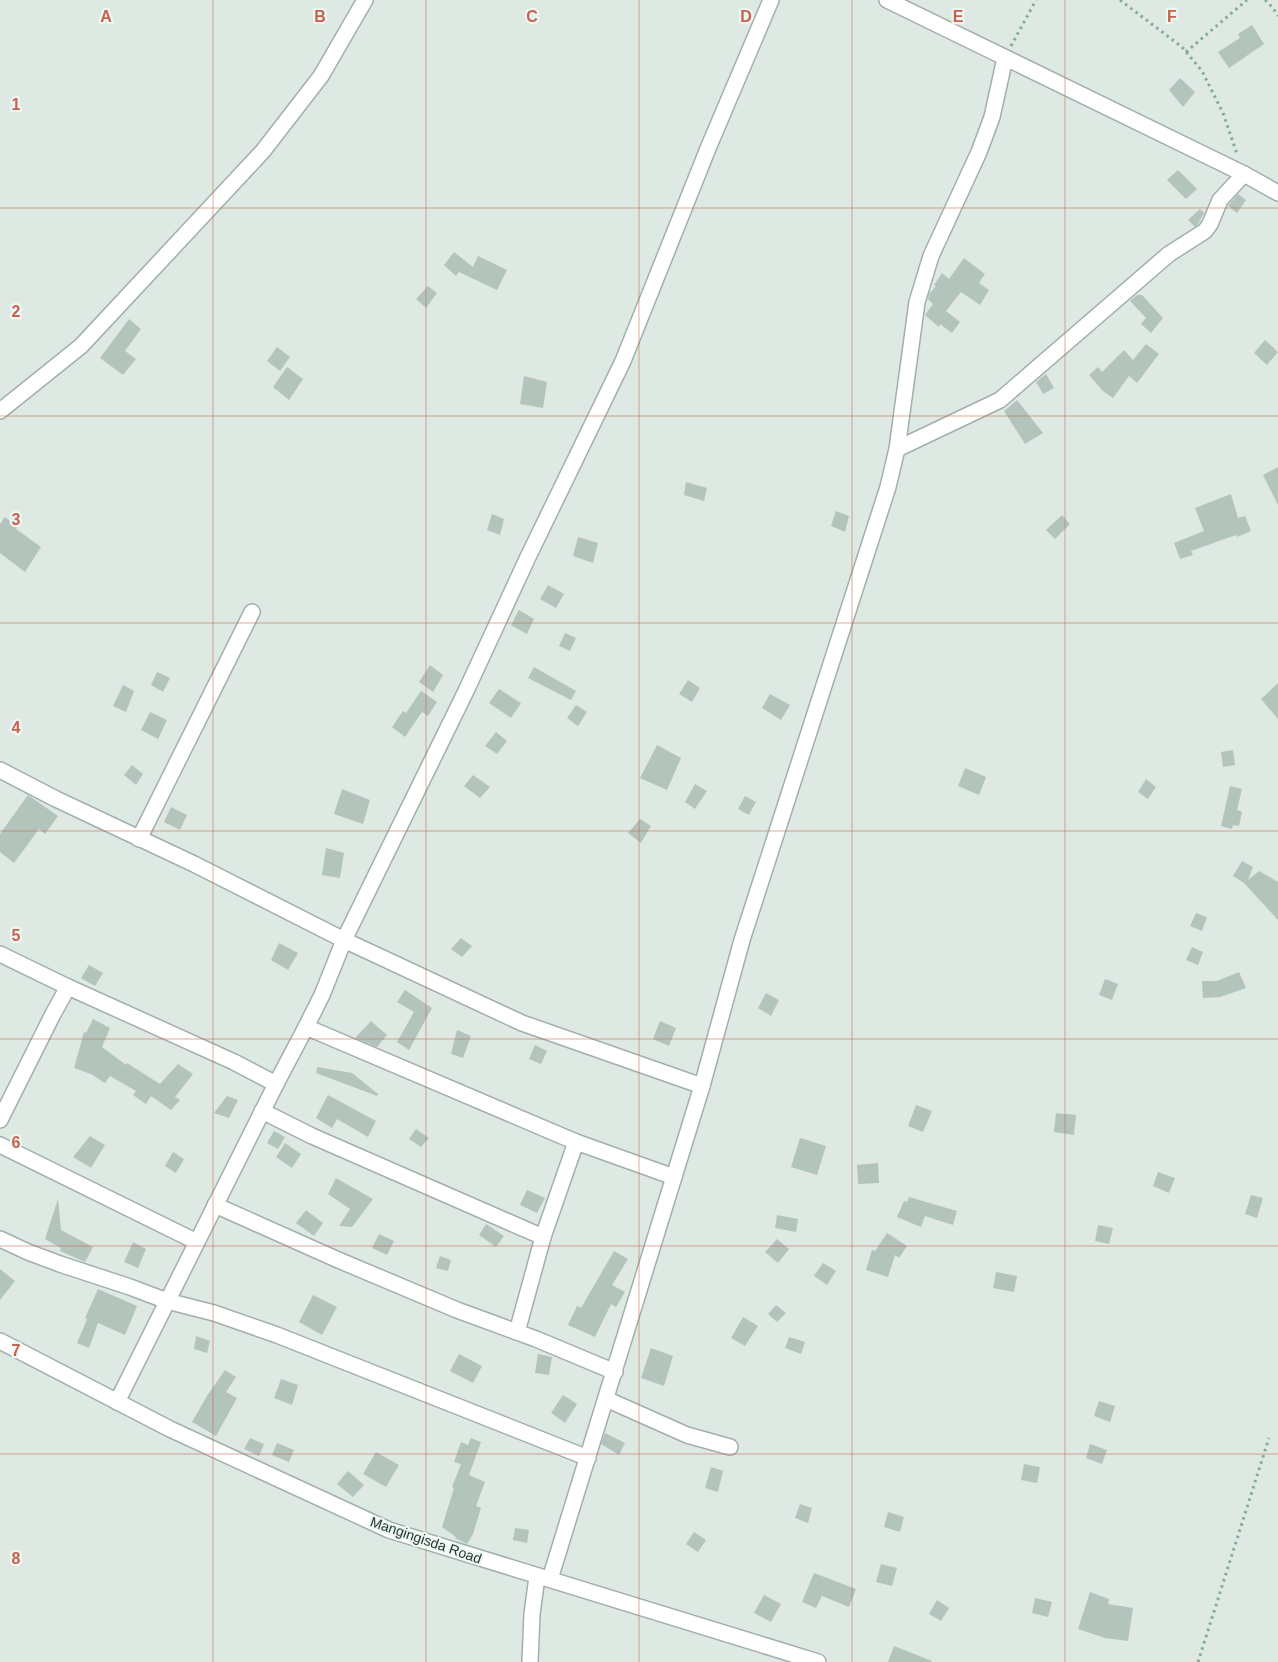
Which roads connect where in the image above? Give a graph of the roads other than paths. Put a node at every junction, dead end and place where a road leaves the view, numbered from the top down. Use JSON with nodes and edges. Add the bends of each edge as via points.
{"nodes":[{"id":1,"x":365,"y":0,"type":"edge"},
{"id":2,"x":771,"y":0,"type":"edge"},
{"id":3,"x":887,"y":0,"type":"edge"},
{"id":4,"x":1005,"y":58,"type":"junction"},
{"id":5,"x":1244,"y":174,"type":"junction"},
{"id":6,"x":1278,"y":193,"type":"edge"},
{"id":7,"x":0,"y":411,"type":"edge"},
{"id":8,"x":897,"y":449,"type":"junction"},
{"id":9,"x":252,"y":612,"type":"dead end"},
{"id":10,"x":0,"y":770,"type":"edge"},
{"id":11,"x":139,"y":839,"type":"junction"},
{"id":12,"x":344,"y":940,"type":"junction"},
{"id":13,"x":0,"y":954,"type":"edge"},
{"id":14,"x":68,"y":986,"type":"junction"},
{"id":15,"x":306,"y":1028,"type":"junction"},
{"id":16,"x":276,"y":1084,"type":"junction"},
{"id":17,"x":702,"y":1086,"type":"junction"},
{"id":18,"x":262,"y":1111,"type":"junction"},
{"id":19,"x":0,"y":1120,"type":"edge"},
{"id":20,"x":576,"y":1142,"type":"junction"},
{"id":21,"x":0,"y":1145,"type":"edge"},
{"id":22,"x":674,"y":1177,"type":"junction"},
{"id":23,"x":215,"y":1204,"type":"junction"},
{"id":24,"x":543,"y":1238,"type":"junction"},
{"id":25,"x":0,"y":1239,"type":"edge"},
{"id":26,"x":197,"y":1242,"type":"junction"},
{"id":27,"x":167,"y":1301,"type":"junction"},
{"id":28,"x":517,"y":1332,"type":"junction"},
{"id":29,"x":0,"y":1341,"type":"edge"},
{"id":30,"x":615,"y":1372,"type":"junction"},
{"id":31,"x":606,"y":1399,"type":"junction"},
{"id":32,"x":117,"y":1402,"type":"junction"},
{"id":33,"x":730,"y":1447,"type":"dead end"},
{"id":34,"x":588,"y":1458,"type":"junction"},
{"id":35,"x":543,"y":1578,"type":"junction"},
{"id":36,"x":530,"y":1662,"type":"edge"},
{"id":37,"x":818,"y":1662,"type":"edge"}],
"edges":[{"from":1,"to":7,"type":"street","via":[[321,76],[263,152],[81,346]]},
{"from":2,"to":12,"type":"street","via":[[708,146],[623,361]]},
{"from":3,"to":4,"type":"street"},
{"from":4,"to":5,"type":"street"},
{"from":4,"to":8,"type":"street","via":[[992,117],[932,256],[917,302]]},
{"from":5,"to":6,"type":"street"},
{"from":5,"to":8,"type":"street","via":[[1220,200],[1205,231],[1169,254],[1000,400]]},
{"from":8,"to":17,"type":"street","via":[[888,487],[742,940]]},
{"from":9,"to":11,"type":"street"},
{"from":10,"to":11,"type":"street"},
{"from":11,"to":12,"type":"street"},
{"from":12,"to":15,"type":"street"},
{"from":12,"to":17,"type":"street","via":[[522,1023]]},
{"from":13,"to":14,"type":"street"},
{"from":14,"to":16,"type":"street"},
{"from":14,"to":19,"type":"street"},
{"from":15,"to":16,"type":"street"},
{"from":15,"to":20,"type":"street"},
{"from":16,"to":18,"type":"street"},
{"from":17,"to":22,"type":"street"},
{"from":18,"to":23,"type":"street"},
{"from":18,"to":24,"type":"street"},
{"from":20,"to":22,"type":"street"},
{"from":20,"to":24,"type":"street"},
{"from":21,"to":26,"type":"street"},
{"from":22,"to":30,"type":"street"},
{"from":23,"to":26,"type":"street"},
{"from":23,"to":28,"type":"street","via":[[336,1260]]},
{"from":24,"to":28,"type":"street"},
{"from":25,"to":27,"type":"street"},
{"from":26,"to":27,"type":"street"},
{"from":27,"to":32,"type":"street"},
{"from":27,"to":34,"type":"street","via":[[276,1335]]},
{"from":28,"to":30,"type":"street"},
{"from":29,"to":32,"type":"street","name":"Mangingisda Road"},
{"from":30,"to":31,"type":"street"},
{"from":31,"to":33,"type":"street","via":[[687,1435]]},
{"from":31,"to":34,"type":"street"},
{"from":32,"to":35,"type":"street","name":"Mangingisda Road","via":[[388,1530]]},
{"from":34,"to":35,"type":"street"},
{"from":35,"to":36,"type":"street","via":[[532,1614]]},
{"from":35,"to":37,"type":"street","name":"Mangingisda Road"}]}
